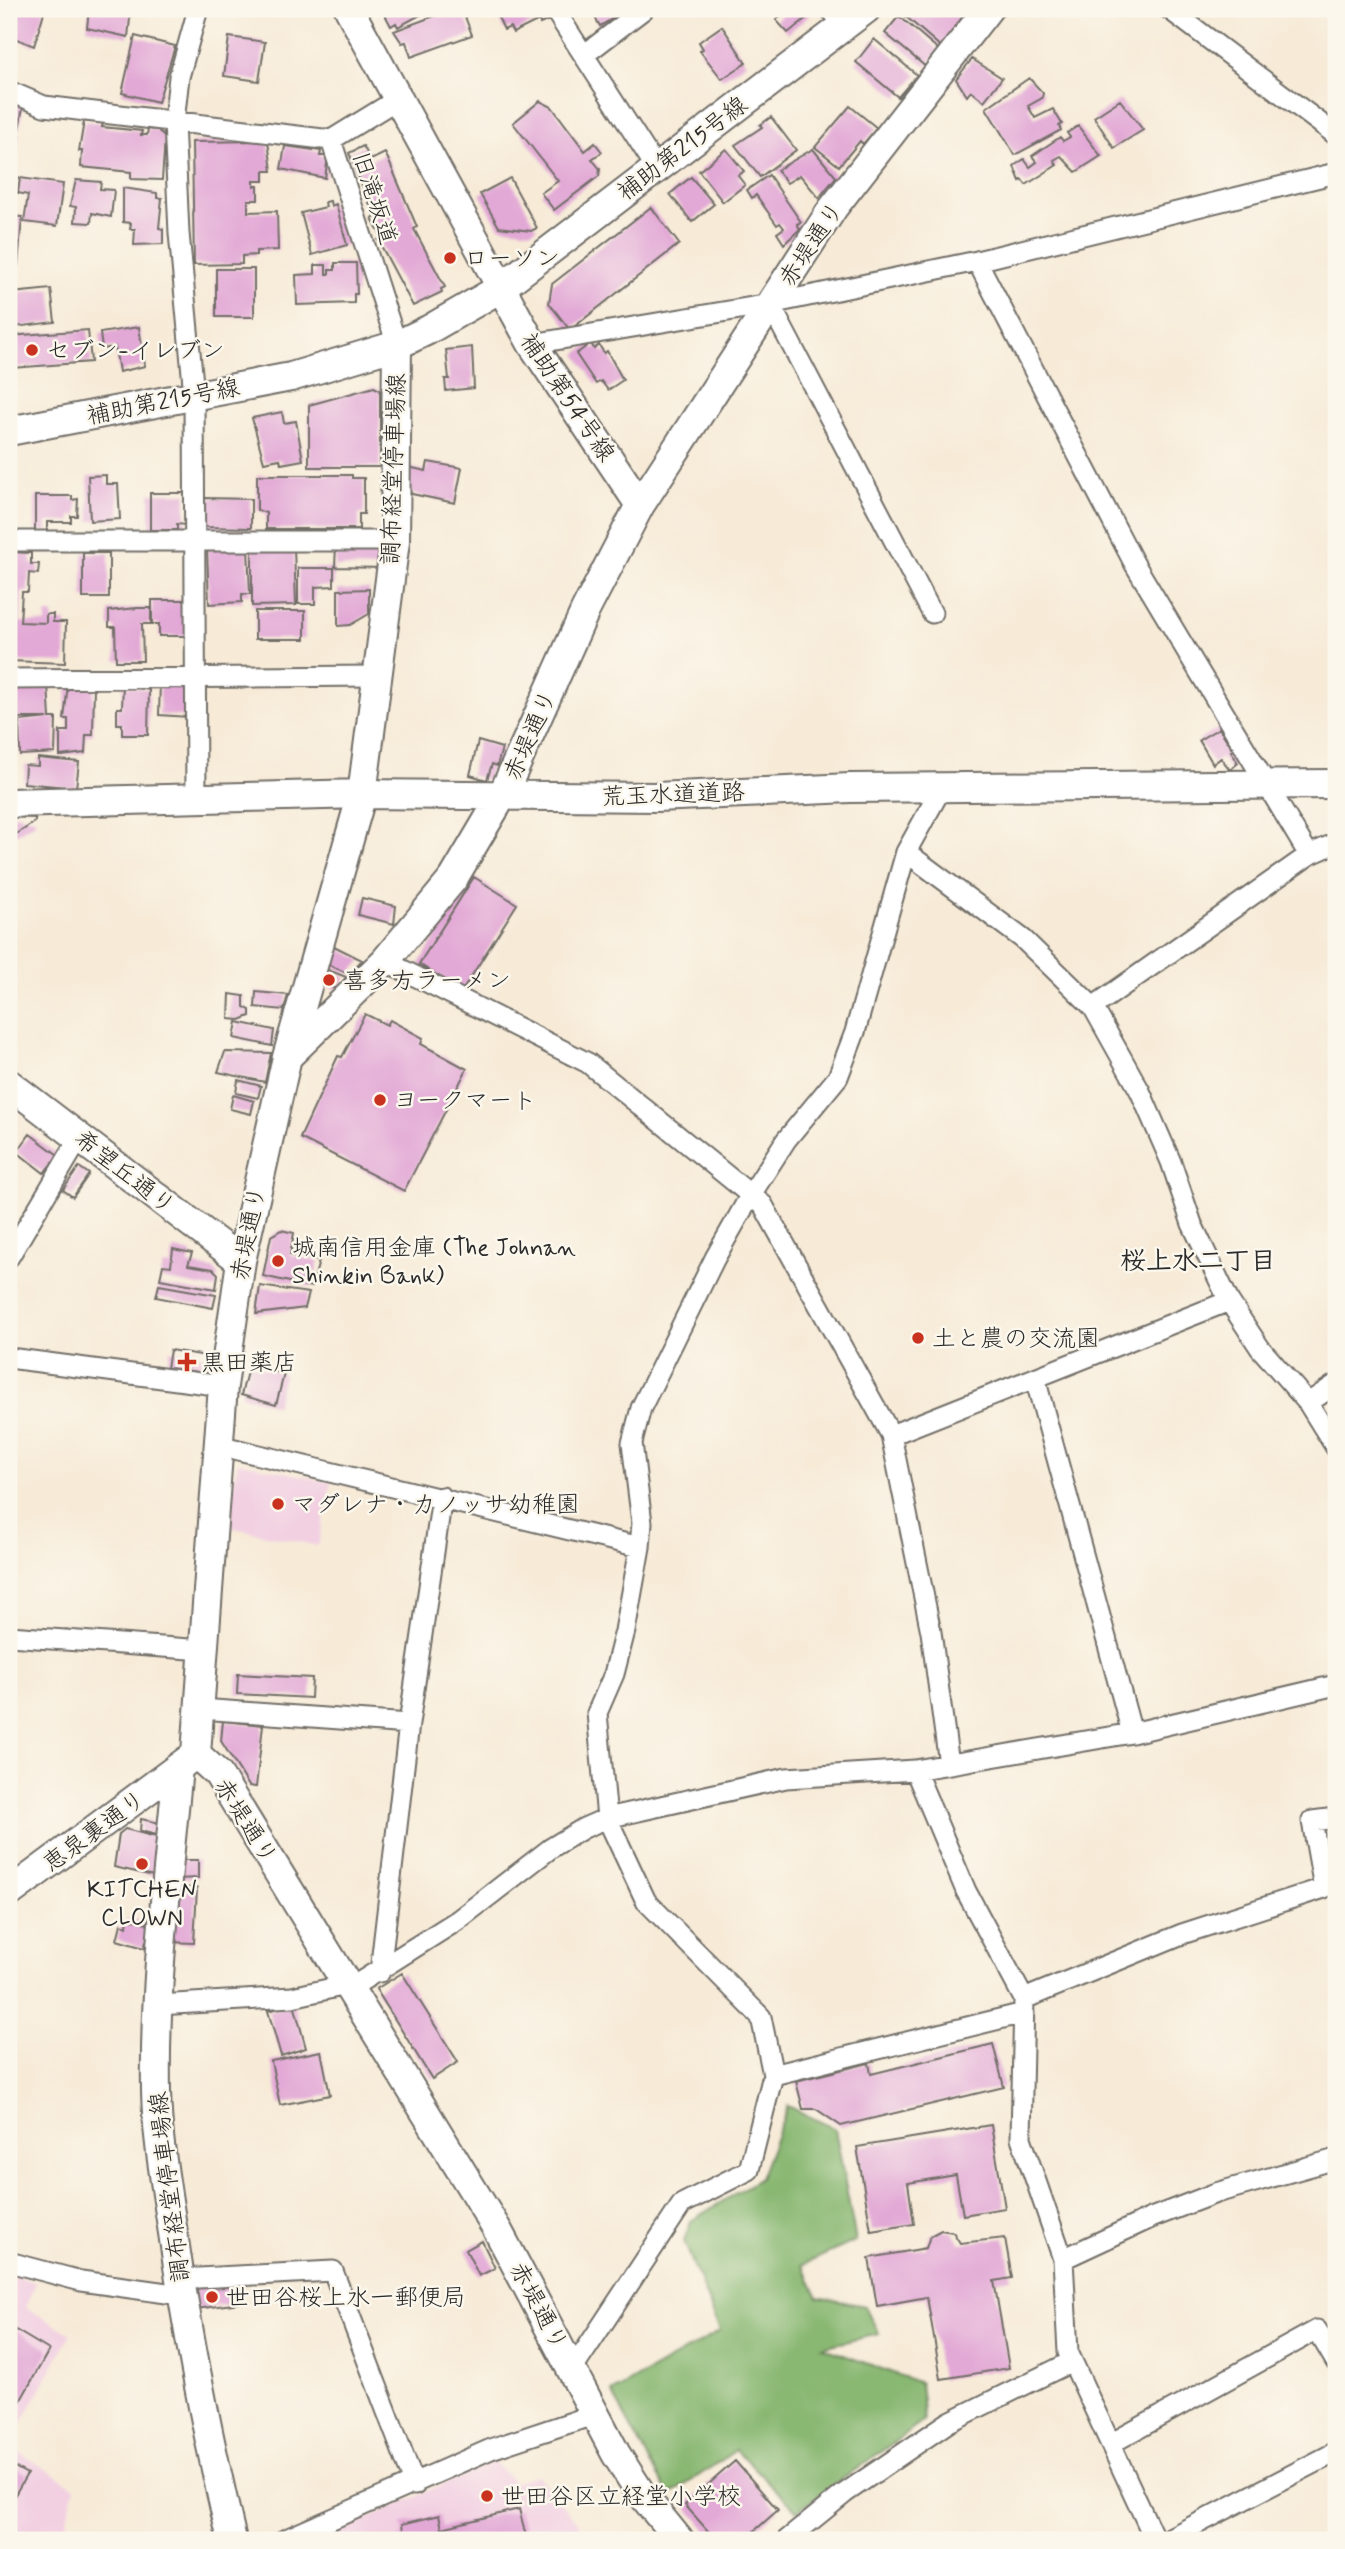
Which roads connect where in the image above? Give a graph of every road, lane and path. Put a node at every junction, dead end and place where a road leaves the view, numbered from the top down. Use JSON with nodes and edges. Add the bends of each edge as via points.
{"nodes":[{"id":1,"x":198,"y":9,"type":"edge"},
{"id":2,"x":349,"y":9,"type":"edge"},
{"id":3,"x":554,"y":9,"type":"edge"},
{"id":4,"x":644,"y":9,"type":"edge"},
{"id":5,"x":988,"y":9,"type":"edge"},
{"id":6,"x":1168,"y":9,"type":"edge"},
{"id":7,"x":847,"y":14,"type":"edge"},
{"id":8,"x":584,"y":55,"type":"junction"},
{"id":9,"x":9,"y":91,"type":"edge"},
{"id":10,"x":396,"y":100,"type":"junction"},
{"id":11,"x":174,"y":122,"type":"junction"},
{"id":12,"x":1336,"y":135,"type":"edge"},
{"id":13,"x":331,"y":140,"type":"junction"},
{"id":14,"x":657,"y":169,"type":"junction"},
{"id":15,"x":1336,"y":173,"type":"edge"},
{"id":16,"x":977,"y":261,"type":"junction"},
{"id":17,"x":499,"y":289,"type":"junction"},
{"id":18,"x":770,"y":304,"type":"junction"},
{"id":19,"x":532,"y":344,"type":"junction"},
{"id":20,"x":397,"y":345,"type":"junction"},
{"id":21,"x":194,"y":395,"type":"junction"},
{"id":22,"x":9,"y":431,"type":"edge"},
{"id":23,"x":640,"y":505,"type":"junction"},
{"id":24,"x":9,"y":541,"type":"edge"},
{"id":25,"x":196,"y":541,"type":"junction"},
{"id":26,"x":395,"y":541,"type":"junction"},
{"id":27,"x":932,"y":613,"type":"dead end"},
{"id":28,"x":377,"y":676,"type":"junction"},
{"id":29,"x":195,"y":678,"type":"junction"},
{"id":30,"x":9,"y":679,"type":"edge"},
{"id":31,"x":1267,"y":783,"type":"junction"},
{"id":32,"x":1336,"y":783,"type":"edge"},
{"id":33,"x":941,"y":789,"type":"junction"},
{"id":34,"x":362,"y":794,"type":"junction"},
{"id":35,"x":502,"y":796,"type":"junction"},
{"id":36,"x":196,"y":800,"type":"junction"},
{"id":37,"x":9,"y":803,"type":"edge"},
{"id":38,"x":1336,"y":843,"type":"edge"},
{"id":39,"x":906,"y":852,"type":"junction"},
{"id":40,"x":1309,"y":855,"type":"junction"},
{"id":41,"x":385,"y":961,"type":"junction"},
{"id":42,"x":1093,"y":1007,"type":"junction"},
{"id":43,"x":287,"y":1057,"type":"junction"},
{"id":44,"x":9,"y":1084,"type":"edge"},
{"id":45,"x":80,"y":1137,"type":"junction"},
{"id":46,"x":750,"y":1196,"type":"junction"},
{"id":47,"x":9,"y":1257,"type":"edge"},
{"id":48,"x":241,"y":1261,"type":"junction"},
{"id":49,"x":1229,"y":1301,"type":"junction"},
{"id":50,"x":9,"y":1359,"type":"edge"},
{"id":51,"x":1035,"y":1378,"type":"junction"},
{"id":52,"x":1336,"y":1384,"type":"edge"},
{"id":53,"x":223,"y":1386,"type":"junction"},
{"id":54,"x":1308,"y":1403,"type":"junction"},
{"id":55,"x":891,"y":1435,"type":"junction"},
{"id":56,"x":218,"y":1445,"type":"junction"},
{"id":57,"x":1336,"y":1448,"type":"edge"},
{"id":58,"x":443,"y":1497,"type":"junction"},
{"id":59,"x":640,"y":1547,"type":"junction"},
{"id":60,"x":9,"y":1636,"type":"edge"},
{"id":61,"x":204,"y":1650,"type":"junction"},
{"id":62,"x":1336,"y":1685,"type":"edge"},
{"id":63,"x":200,"y":1709,"type":"junction"},
{"id":64,"x":410,"y":1724,"type":"junction"},
{"id":65,"x":1132,"y":1733,"type":"junction"},
{"id":66,"x":187,"y":1761,"type":"junction"},
{"id":67,"x":949,"y":1764,"type":"junction"},
{"id":68,"x":915,"y":1770,"type":"junction"},
{"id":69,"x":607,"y":1818,"type":"junction"},
{"id":70,"x":1336,"y":1818,"type":"edge"},
{"id":71,"x":9,"y":1893,"type":"edge"},
{"id":72,"x":380,"y":1972,"type":"junction"},
{"id":73,"x":347,"y":1987,"type":"junction"},
{"id":74,"x":158,"y":2005,"type":"junction"},
{"id":75,"x":1024,"y":2006,"type":"junction"},
{"id":76,"x":773,"y":2076,"type":"junction"},
{"id":77,"x":1336,"y":2159,"type":"edge"},
{"id":78,"x":1063,"y":2259,"type":"junction"},
{"id":79,"x":9,"y":2262,"type":"edge"},
{"id":80,"x":181,"y":2287,"type":"junction"},
{"id":81,"x":1070,"y":2362,"type":"junction"},
{"id":82,"x":1336,"y":2362,"type":"edge"},
{"id":83,"x":573,"y":2369,"type":"junction"},
{"id":84,"x":596,"y":2414,"type":"junction"},
{"id":85,"x":1112,"y":2443,"type":"junction"},
{"id":86,"x":1336,"y":2452,"type":"edge"},
{"id":87,"x":415,"y":2485,"type":"junction"},
{"id":88,"x":232,"y":2540,"type":"edge"},
{"id":89,"x":284,"y":2540,"type":"edge"},
{"id":90,"x":679,"y":2540,"type":"edge"},
{"id":91,"x":787,"y":2540,"type":"edge"},
{"id":92,"x":1155,"y":2540,"type":"edge"},
{"id":93,"x":1166,"y":2540,"type":"edge"}],
"edges":[{"from":1,"to":11,"type":"street","via":[[179,77]]},
{"from":2,"to":10,"type":"main road"},
{"from":3,"to":8,"type":"street"},
{"from":4,"to":8,"type":"street"},
{"from":5,"to":18,"type":"main road","name":"赤堤通り","via":[[833,208]]},
{"from":6,"to":12,"type":"street"},
{"from":7,"to":14,"type":"main road","name":"補助第215号線"},
{"from":8,"to":14,"type":"street"},
{"from":9,"to":11,"type":"street","via":[[44,106]]},
{"from":10,"to":13,"type":"street","name":"旧滝坂道"},
{"from":10,"to":17,"type":"main road"},
{"from":11,"to":13,"type":"street"},
{"from":11,"to":21,"type":"street"},
{"from":13,"to":20,"type":"street","name":"旧滝坂道"},
{"from":14,"to":17,"type":"main road","name":"補助第215号線"},
{"from":15,"to":16,"type":"street"},
{"from":16,"to":18,"type":"street"},
{"from":16,"to":31,"type":"street","via":[[1130,557]]},
{"from":17,"to":19,"type":"main road","name":"補助第54号線"},
{"from":17,"to":20,"type":"main road","name":"調布経堂停車場線"},
{"from":18,"to":19,"type":"street"},
{"from":18,"to":23,"type":"main road","name":"赤堤通り"},
{"from":18,"to":27,"type":"street"},
{"from":19,"to":23,"type":"main road","name":"補助第54号線"},
{"from":20,"to":21,"type":"main road","name":"補助第215号線","via":[[291,377]]},
{"from":20,"to":26,"type":"main road","name":"調布経堂停車場線"},
{"from":21,"to":22,"type":"main road","name":"補助第215号線"},
{"from":21,"to":25,"type":"street"},
{"from":23,"to":35,"type":"main road","name":"赤堤通り","via":[[584,611]]},
{"from":24,"to":25,"type":"street"},
{"from":25,"to":26,"type":"street"},
{"from":25,"to":29,"type":"street"},
{"from":26,"to":28,"type":"main road","name":"調布経堂停車場線"},
{"from":28,"to":29,"type":"street"},
{"from":28,"to":34,"type":"main road","name":"調布経堂停車場線"},
{"from":29,"to":30,"type":"street"},
{"from":29,"to":36,"type":"street"},
{"from":31,"to":32,"type":"main road","name":"荒玉水道道路"},
{"from":31,"to":33,"type":"main road","name":"荒玉水道道路"},
{"from":31,"to":40,"type":"street"},
{"from":33,"to":35,"type":"main road","name":"荒玉水道道路"},
{"from":33,"to":39,"type":"street"},
{"from":34,"to":35,"type":"main road","name":"荒玉水道道路"},
{"from":34,"to":36,"type":"main road","name":"荒玉水道道路"},
{"from":34,"to":43,"type":"main road","name":"調布経堂停車場線"},
{"from":35,"to":41,"type":"main road","name":"赤堤通り","via":[[453,879]]},
{"from":36,"to":37,"type":"main road","name":"荒玉水道道路"},
{"from":38,"to":40,"type":"street"},
{"from":39,"to":42,"type":"street","via":[[1023,939]]},
{"from":39,"to":46,"type":"street","via":[[838,1077],[786,1140]]},
{"from":40,"to":42,"type":"street"},
{"from":41,"to":43,"type":"main road","name":"赤堤通り"},
{"from":41,"to":46,"type":"street","via":[[588,1063]]},
{"from":42,"to":49,"type":"street","via":[[1140,1091],[1192,1224]]},
{"from":43,"to":48,"type":"main road","name":"赤堤通り"},
{"from":44,"to":45,"type":"main road","name":"希望丘通り"},
{"from":45,"to":47,"type":"street"},
{"from":45,"to":48,"type":"main road","name":"希望丘通り"},
{"from":46,"to":55,"type":"street","via":[[763,1205]]},
{"from":46,"to":59,"type":"street","via":[[641,1408],[632,1443],[642,1524]]},
{"from":48,"to":53,"type":"main road","name":"赤堤通り"},
{"from":49,"to":51,"type":"street"},
{"from":49,"to":54,"type":"street","via":[[1260,1348]]},
{"from":50,"to":53,"type":"street"},
{"from":51,"to":55,"type":"street"},
{"from":51,"to":65,"type":"street"},
{"from":52,"to":54,"type":"street"},
{"from":53,"to":56,"type":"main road","name":"赤堤通り"},
{"from":54,"to":57,"type":"street"},
{"from":55,"to":67,"type":"street","via":[[931,1632]]},
{"from":56,"to":58,"type":"street"},
{"from":56,"to":61,"type":"main road","name":"赤堤通り"},
{"from":58,"to":59,"type":"street"},
{"from":58,"to":64,"type":"street"},
{"from":59,"to":69,"type":"street","via":[[614,1674],[597,1713]]},
{"from":60,"to":61,"type":"street"},
{"from":61,"to":63,"type":"main road","name":"赤堤通り"},
{"from":62,"to":65,"type":"street"},
{"from":63,"to":64,"type":"street"},
{"from":63,"to":66,"type":"main road","name":"赤堤通り"},
{"from":64,"to":72,"type":"street"},
{"from":65,"to":67,"type":"street"},
{"from":66,"to":71,"type":"main road","name":"恵泉裏通り"},
{"from":66,"to":73,"type":"main road","name":"赤堤通り","via":[[218,1774]]},
{"from":66,"to":74,"type":"main road","name":"調布経堂停車場線"},
{"from":67,"to":68,"type":"street"},
{"from":68,"to":69,"type":"street","via":[[786,1779]]},
{"from":68,"to":75,"type":"street","via":[[965,1891]]},
{"from":69,"to":72,"type":"street","via":[[551,1848],[458,1920]]},
{"from":69,"to":76,"type":"street","via":[[646,1901],[761,2017]]},
{"from":70,"to":75,"type":"street","via":[[1312,1821],[1324,1888],[1182,1934]]},
{"from":72,"to":73,"type":"street"},
{"from":73,"to":74,"type":"street","via":[[292,1997]]},
{"from":73,"to":83,"type":"main road","name":"赤堤通り","via":[[498,2231]]},
{"from":74,"to":80,"type":"main road","name":"調布経堂停車場線","via":[[159,2138]]},
{"from":75,"to":76,"type":"street"},
{"from":75,"to":78,"type":"street","via":[[1021,2138]]},
{"from":76,"to":83,"type":"street","via":[[748,2170],[682,2204]]},
{"from":77,"to":78,"type":"street","via":[[1216,2193]]},
{"from":78,"to":81,"type":"street"},
{"from":79,"to":80,"type":"street","via":[[82,2281]]},
{"from":80,"to":87,"type":"street","via":[[333,2271]]},
{"from":80,"to":88,"type":"main road","name":"調布経堂停車場線","via":[[205,2426]]},
{"from":81,"to":85,"type":"street"},
{"from":81,"to":91,"type":"street","via":[[949,2422],[845,2493]]},
{"from":82,"to":85,"type":"street","via":[[1317,2330]]},
{"from":83,"to":84,"type":"main road","name":"赤堤通り"},
{"from":84,"to":87,"type":"street","via":[[491,2449]]},
{"from":84,"to":90,"type":"main road","name":"赤堤通り","via":[[640,2491]]},
{"from":85,"to":92,"type":"street"},
{"from":86,"to":93,"type":"street"},
{"from":87,"to":89,"type":"street"}]}
